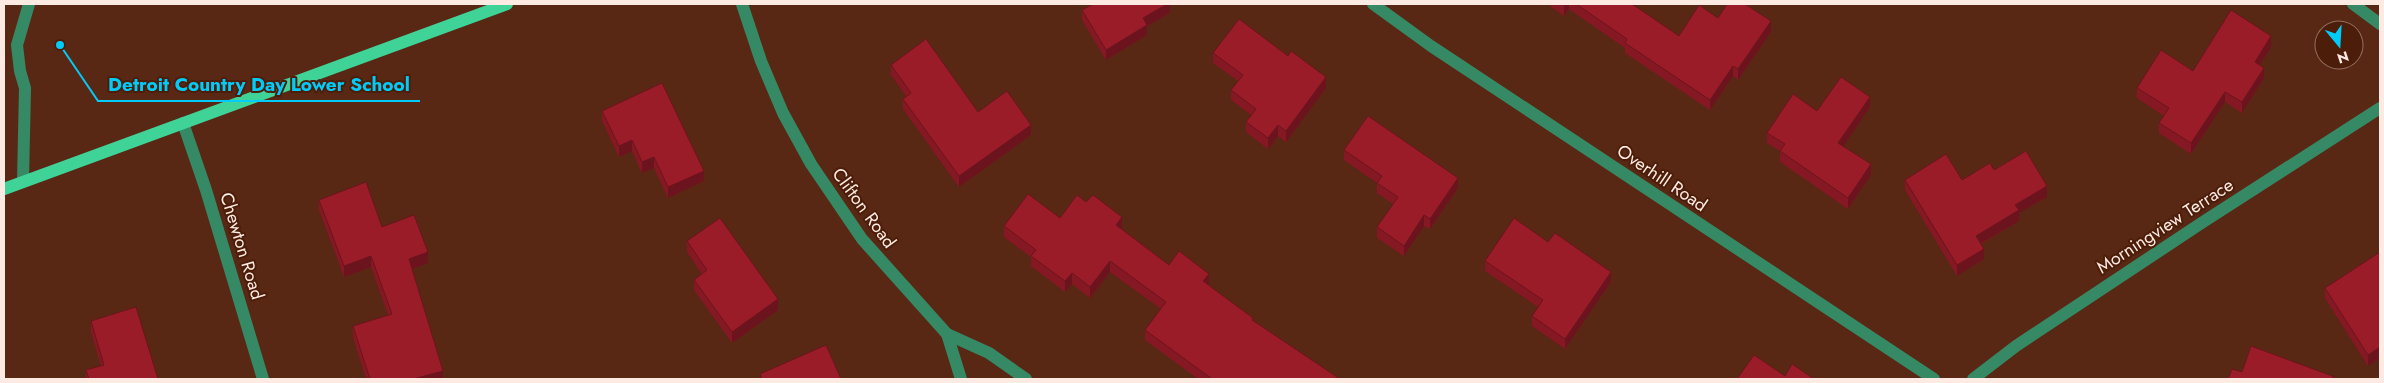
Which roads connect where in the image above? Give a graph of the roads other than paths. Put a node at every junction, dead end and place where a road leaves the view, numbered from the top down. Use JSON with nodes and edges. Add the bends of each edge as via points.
{"nodes":[{"id":1,"x":29,"y":4,"type":"edge"},
{"id":2,"x":507,"y":4,"type":"edge"},
{"id":3,"x":742,"y":4,"type":"edge"},
{"id":4,"x":1372,"y":4,"type":"edge"},
{"id":5,"x":2353,"y":4,"type":"edge"},
{"id":6,"x":2380,"y":24,"type":"edge"},
{"id":7,"x":2380,"y":108,"type":"edge"},
{"id":8,"x":183,"y":124,"type":"junction"},
{"id":9,"x":24,"y":181,"type":"junction"},
{"id":10,"x":4,"y":189,"type":"edge"},
{"id":11,"x":947,"y":334,"type":"junction"},
{"id":12,"x":263,"y":379,"type":"edge"},
{"id":13,"x":961,"y":379,"type":"edge"},
{"id":14,"x":1026,"y":379,"type":"edge"},
{"id":15,"x":1934,"y":379,"type":"edge"},
{"id":16,"x":1973,"y":379,"type":"edge"}],
"edges":[{"from":1,"to":9,"type":"street","via":[[17,45],[25,88]]},
{"from":2,"to":8,"type":"main road"},
{"from":3,"to":11,"type":"street","name":"Clifton Road","via":[[761,60],[811,164],[862,240]]},
{"from":4,"to":15,"type":"street","name":"Overhill Road"},
{"from":5,"to":6,"type":"street"},
{"from":7,"to":16,"type":"street","name":"Morningview Terrace","via":[[2202,222],[2016,346]]},
{"from":8,"to":9,"type":"main road"},
{"from":8,"to":12,"type":"street","name":"Chewton Road"},
{"from":9,"to":10,"type":"main road"},
{"from":11,"to":13,"type":"street"},
{"from":11,"to":14,"type":"street","name":"Clifton Road","via":[[989,353]]}]}
